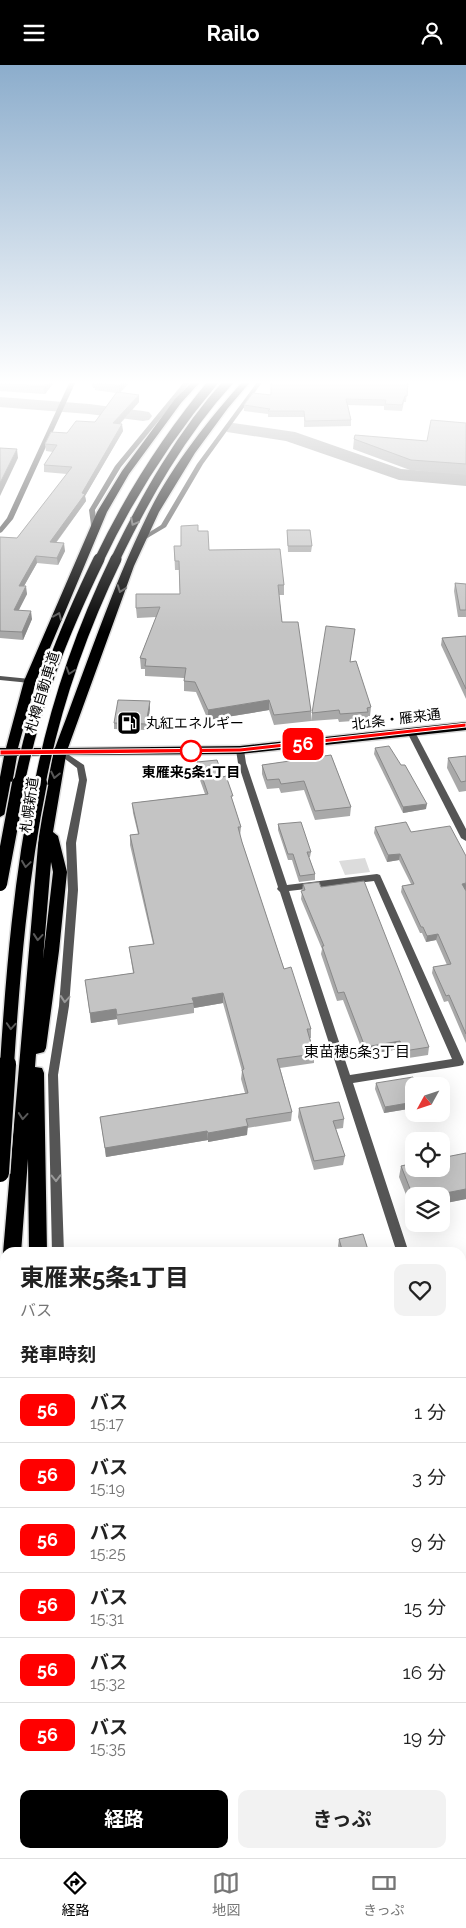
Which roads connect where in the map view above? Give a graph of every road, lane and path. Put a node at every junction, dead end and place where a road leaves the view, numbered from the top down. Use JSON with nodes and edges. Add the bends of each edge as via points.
{"nodes":[{"id":1,"x":35,"y":465,"type":"edge"},
{"id":2,"x":119,"y":465,"type":"edge"},
{"id":3,"x":132,"y":465,"type":"edge"},
{"id":4,"x":149,"y":465,"type":"edge"},
{"id":5,"x":167,"y":465,"type":"edge"},
{"id":6,"x":183,"y":465,"type":"edge"},
{"id":7,"x":200,"y":465,"type":"edge"},
{"id":8,"x":0,"y":518,"type":"edge"},
{"id":9,"x":10,"y":519,"type":"junction"},
{"id":10,"x":0,"y":531,"type":"edge"},
{"id":11,"x":94,"y":531,"type":"junction"},
{"id":12,"x":142,"y":539,"type":"junction"},
{"id":13,"x":0,"y":678,"type":"edge"},
{"id":14,"x":30,"y":681,"type":"junction"},
{"id":15,"x":466,"y":725,"type":"edge"},
{"id":16,"x":411,"y":732,"type":"junction"},
{"id":17,"x":240,"y":750,"type":"junction"},
{"id":18,"x":6,"y":752,"type":"edge"},
{"id":19,"x":60,"y":752,"type":"junction"},
{"id":20,"x":0,"y":813,"type":"edge"},
{"id":21,"x":48,"y":822,"type":"junction"},
{"id":22,"x":466,"y":838,"type":"edge"},
{"id":23,"x":0,"y":884,"type":"edge"},
{"id":24,"x":282,"y":889,"type":"junction"},
{"id":25,"x":462,"y":1063,"type":"edge"},
{"id":26,"x":345,"y":1080,"type":"junction"},
{"id":27,"x":0,"y":1173,"type":"edge"},
{"id":28,"x":13,"y":1247,"type":"edge"},
{"id":29,"x":38,"y":1247,"type":"edge"},
{"id":30,"x":58,"y":1247,"type":"edge"},
{"id":31,"x":400,"y":1247,"type":"edge"}],
"edges":[{"from":1,"to":9,"type":"street"},
{"from":2,"to":11,"type":"street","via":[[92,510]]},
{"from":3,"to":11,"type":"highway","name":"札幌新道","via":[[102,512]]},
{"from":4,"to":23,"type":"highway","name":"札樽自動車道","bridge":true,"via":[[100,553],[39,702]]},
{"from":5,"to":27,"type":"highway","name":"札樽自動車道","one_way":true,"bridge":true,"via":[[112,565],[78,646],[60,700],[43,770],[18,922]]},
{"from":6,"to":12,"type":"highway","name":"札幌新道","via":[[154,512]]},
{"from":7,"to":12,"type":"street","via":[[164,526]]},
{"from":8,"to":9,"type":"street"},
{"from":9,"to":10,"type":"street"},
{"from":14,"to":11,"type":"highway","name":"札幌新道","one_way":true},
{"from":12,"to":19,"type":"highway","name":"札幌新道","one_way":true},
{"from":13,"to":14,"type":"street"},
{"from":14,"to":18,"type":"highway","name":"札幌新道"},
{"from":15,"to":16,"type":"highway","name":"北1条・雁来通"},
{"from":16,"to":17,"type":"highway","name":"北1条・雁来通"},
{"from":16,"to":22,"type":"street"},
{"from":17,"to":19,"type":"highway","name":"北1条・雁来通"},
{"from":17,"to":24,"type":"street"},
{"from":18,"to":19,"type":"highway","name":"北1条・雁来通"},
{"from":18,"to":20,"type":"highway","name":"札幌新道"},
{"from":19,"to":21,"type":"highway","name":"札幌新道","one_way":true},
{"from":19,"to":30,"type":"street","one_way":true,"via":[[81,767],[82,779],[71,843],[73,890],[65,997],[54,1075]]},
{"from":21,"to":28,"type":"highway","name":"札幌新道","one_way":true},
{"from":21,"to":29,"type":"highway","via":[[60,872],[36,1069]]},
{"from":24,"to":25,"type":"street","via":[[377,877]]},
{"from":24,"to":26,"type":"street"},
{"from":25,"to":26,"type":"street"},
{"from":26,"to":31,"type":"street"}]}
